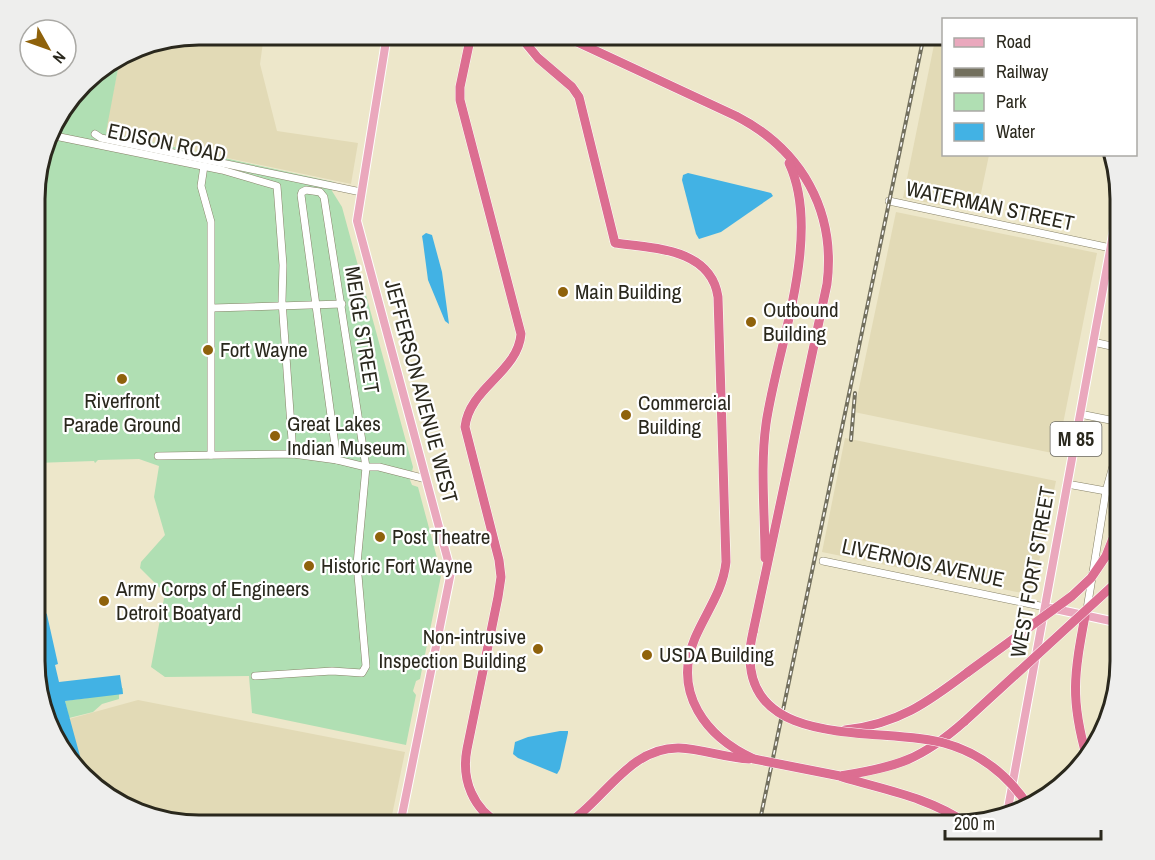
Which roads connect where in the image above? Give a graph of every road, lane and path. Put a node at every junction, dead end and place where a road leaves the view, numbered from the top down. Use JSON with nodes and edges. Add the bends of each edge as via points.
{"nodes":[{"id":1,"x":385,"y":45,"type":"edge"},
{"id":2,"x":469,"y":45,"type":"edge"},
{"id":3,"x":527,"y":45,"type":"edge"},
{"id":4,"x":583,"y":45,"type":"edge"},
{"id":5,"x":95,"y":134,"type":"dead end"},
{"id":6,"x":58,"y":137,"type":"edge"},
{"id":7,"x":779,"y":145,"type":"junction"},
{"id":8,"x":204,"y":166,"type":"junction"},
{"id":9,"x":361,"y":192,"type":"junction"},
{"id":10,"x":889,"y":201,"type":"dead end"},
{"id":11,"x":1110,"y":248,"type":"joint"},
{"id":12,"x":342,"y":304,"type":"junction"},
{"id":13,"x":317,"y":305,"type":"junction"},
{"id":14,"x":282,"y":307,"type":"junction"},
{"id":15,"x":212,"y":308,"type":"junction"},
{"id":16,"x":1093,"y":342,"type":"junction"},
{"id":17,"x":1110,"y":346,"type":"edge"},
{"id":18,"x":1080,"y":414,"type":"junction"},
{"id":19,"x":1110,"y":420,"type":"edge"},
{"id":20,"x":293,"y":454,"type":"junction"},
{"id":21,"x":211,"y":455,"type":"junction"},
{"id":22,"x":158,"y":456,"type":"dead end"},
{"id":23,"x":337,"y":460,"type":"junction"},
{"id":24,"x":366,"y":467,"type":"junction"},
{"id":25,"x":1110,"y":477,"type":"edge"},
{"id":26,"x":422,"y":478,"type":"junction"},
{"id":27,"x":1067,"y":484,"type":"junction"},
{"id":28,"x":1106,"y":491,"type":"junction"},
{"id":29,"x":1110,"y":546,"type":"edge"},
{"id":30,"x":824,"y":561,"type":"dead end"},
{"id":31,"x":764,"y":581,"type":"junction"},
{"id":32,"x":1110,"y":588,"type":"edge"},
{"id":33,"x":1045,"y":607,"type":"junction"},
{"id":34,"x":1085,"y":616,"type":"junction"},
{"id":35,"x":1110,"y":621,"type":"edge"},
{"id":36,"x":255,"y":676,"type":"dead end"},
{"id":37,"x":840,"y":730,"type":"junction"},
{"id":38,"x":1084,"y":747,"type":"edge"},
{"id":39,"x":754,"y":759,"type":"junction"},
{"id":40,"x":840,"y":776,"type":"junction"},
{"id":41,"x":1024,"y":799,"type":"edge"},
{"id":42,"x":1008,"y":806,"type":"edge"},
{"id":43,"x":402,"y":815,"type":"edge"},
{"id":44,"x":486,"y":815,"type":"edge"},
{"id":45,"x":577,"y":815,"type":"edge"},
{"id":46,"x":952,"y":815,"type":"edge"}],
"edges":[{"from":1,"to":9,"type":"main road","name":"JEFFERSON AVENUE WEST"},
{"from":2,"to":44,"type":"highway","via":[[460,100],[521,334],[513,356],[473,402],[465,427],[501,577],[466,749],[468,787]]},
{"from":3,"to":39,"type":"highway","via":[[579,96],[615,243],[686,256],[706,271],[717,292],[726,562],[720,589],[695,637],[688,674],[691,695],[712,732]]},
{"from":4,"to":7,"type":"highway","via":[[746,121]]},
{"from":5,"to":9,"type":"street"},
{"from":6,"to":8,"type":"street","name":"EDISON ROAD"},
{"from":7,"to":31,"type":"highway","via":[[798,185],[802,219],[796,279],[765,435]]},
{"from":7,"to":31,"type":"highway","via":[[820,206],[830,261]]},
{"from":8,"to":14,"type":"street","name":"EDISON ROAD","via":[[277,186]]},
{"from":8,"to":15,"type":"street","via":[[201,186],[211,222]]},
{"from":9,"to":26,"type":"main road","name":"JEFFERSON AVENUE WEST","via":[[358,225]]},
{"from":10,"to":11,"type":"street","name":"WATERMAN STREET"},
{"from":11,"to":16,"type":"main road","name":"WEST FORT STREET","number":"M 85"},
{"from":12,"to":13,"type":"street"},
{"from":12,"to":13,"type":"street","name":"MEIGE STREET","via":[[323,195],[306,190],[301,195]]},
{"from":12,"to":24,"type":"street","name":"MEIGE STREET"},
{"from":13,"to":14,"type":"street"},
{"from":13,"to":23,"type":"street"},
{"from":14,"to":15,"type":"street"},
{"from":14,"to":20,"type":"street"},
{"from":15,"to":21,"type":"street"},
{"from":16,"to":17,"type":"street"},
{"from":16,"to":18,"type":"main road","name":"WEST FORT STREET","number":"M 85"},
{"from":18,"to":19,"type":"street"},
{"from":18,"to":27,"type":"main road","name":"WEST FORT STREET","number":"M 85"},
{"from":20,"to":21,"type":"street"},
{"from":20,"to":23,"type":"street"},
{"from":21,"to":22,"type":"street"},
{"from":23,"to":24,"type":"street"},
{"from":24,"to":26,"type":"street"},
{"from":24,"to":36,"type":"street","name":"MEIGE STREET","via":[[357,564],[364,672]]},
{"from":25,"to":28,"type":"street"},
{"from":26,"to":43,"type":"main road","name":"JEFFERSON AVENUE WEST","via":[[451,575]]},
{"from":27,"to":28,"type":"street"},
{"from":27,"to":33,"type":"main road","name":"WEST FORT STREET","number":"M 85"},
{"from":28,"to":34,"type":"street"},
{"from":29,"to":37,"type":"highway","bridge":true,"via":[[1091,578],[1072,596],[924,704],[893,720]]},
{"from":30,"to":33,"type":"street","name":"LIVERNOIS AVENUE"},
{"from":31,"to":37,"type":"highway","bridge":true,"via":[[753,632],[750,664],[754,681],[779,712],[799,723]]},
{"from":32,"to":40,"type":"highway","bridge":true,"via":[[938,744],[913,759],[884,769]]},
{"from":33,"to":34,"type":"main road","name":"LIVERNOIS AVENUE"},
{"from":33,"to":42,"type":"main road","name":"WEST FORT STREET","number":"M 85"},
{"from":34,"to":35,"type":"main road","name":"LIVERNOIS AVENUE"},
{"from":34,"to":38,"type":"highway","via":[[1074,693]]},
{"from":37,"to":41,"type":"highway","bridge":true,"via":[[918,738],[957,747],[992,766]]},
{"from":39,"to":40,"type":"highway","bridge":true},
{"from":39,"to":45,"type":"highway","via":[[672,748],[656,752],[629,768]]},
{"from":40,"to":46,"type":"highway","via":[[912,796]]}]}
